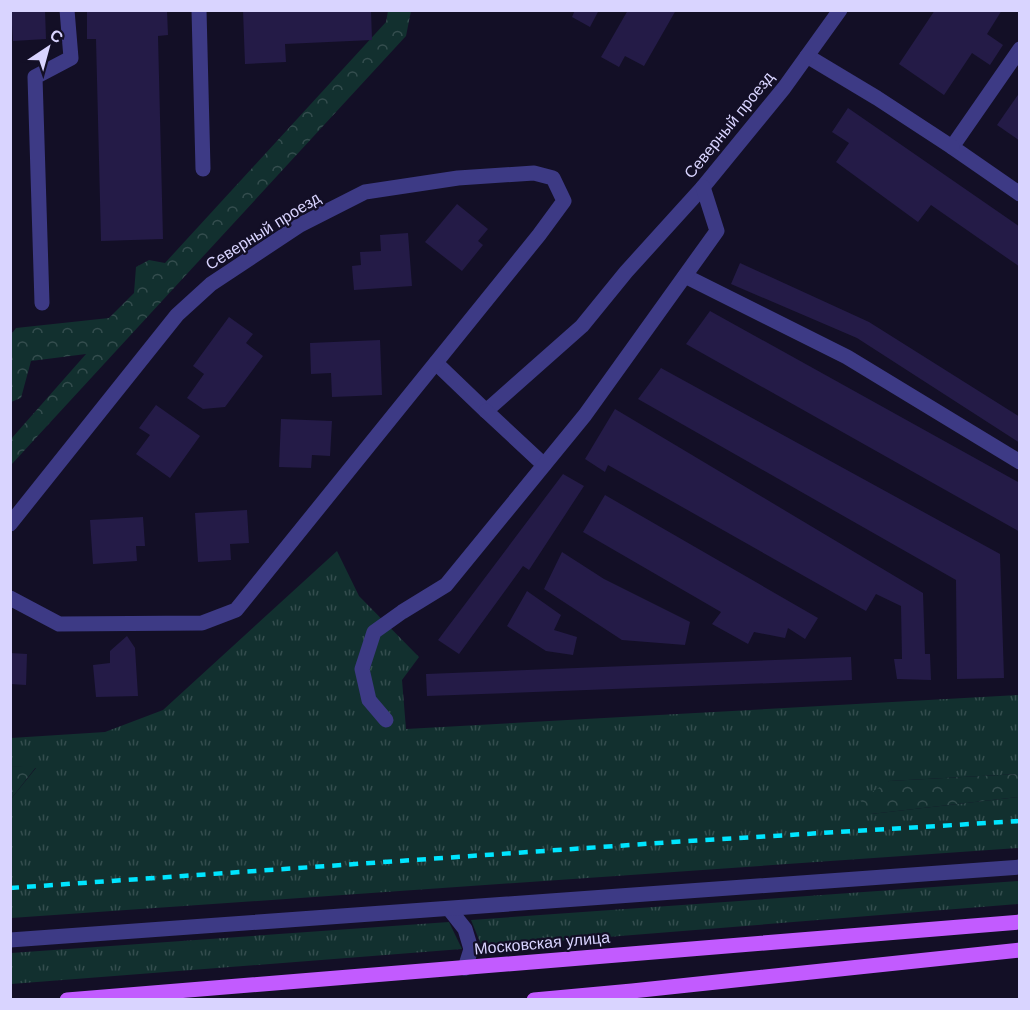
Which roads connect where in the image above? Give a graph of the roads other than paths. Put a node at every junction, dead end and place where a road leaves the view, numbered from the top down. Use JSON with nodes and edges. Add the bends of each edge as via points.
{"nodes":[{"id":1,"x":67,"y":10,"type":"edge"},
{"id":2,"x":199,"y":10,"type":"edge"},
{"id":3,"x":840,"y":10,"type":"edge"},
{"id":4,"x":1020,"y":49,"type":"edge"},
{"id":5,"x":807,"y":56,"type":"junction"},
{"id":6,"x":952,"y":147,"type":"junction"},
{"id":7,"x":203,"y":169,"type":"dead end"},
{"id":8,"x":703,"y":187,"type":"junction"},
{"id":9,"x":1020,"y":194,"type":"edge"},
{"id":10,"x":685,"y":276,"type":"junction"},
{"id":11,"x":42,"y":303,"type":"dead end"},
{"id":12,"x":436,"y":363,"type":"junction"},
{"id":13,"x":486,"y":411,"type":"junction"},
{"id":14,"x":1020,"y":462,"type":"edge"},
{"id":15,"x":544,"y":465,"type":"junction"},
{"id":16,"x":10,"y":524,"type":"edge"},
{"id":17,"x":10,"y":598,"type":"edge"},
{"id":18,"x":386,"y":720,"type":"dead end"},
{"id":19,"x":1020,"y":867,"type":"edge"},
{"id":20,"x":450,"y":910,"type":"junction"},
{"id":21,"x":1020,"y":922,"type":"edge"},
{"id":22,"x":10,"y":940,"type":"edge"},
{"id":23,"x":1020,"y":950,"type":"edge"},
{"id":24,"x":465,"y":968,"type":"junction"},
{"id":25,"x":636,"y":995,"type":"edge"},
{"id":26,"x":67,"y":999,"type":"edge"},
{"id":27,"x":534,"y":999,"type":"edge"}],
"edges":[{"from":1,"to":11,"type":"street","via":[[71,58],[35,77]]},
{"from":2,"to":7,"type":"street"},
{"from":3,"to":5,"type":"street","name":"Северный проезд"},
{"from":4,"to":6,"type":"street"},
{"from":5,"to":6,"type":"street"},
{"from":5,"to":8,"type":"street","name":"Северный проезд"},
{"from":6,"to":9,"type":"street"},
{"from":8,"to":10,"type":"street","via":[[717,231]]},
{"from":8,"to":13,"type":"street","name":"Северный проезд","via":[[582,326]]},
{"from":10,"to":14,"type":"street","via":[[847,357]]},
{"from":10,"to":15,"type":"street"},
{"from":12,"to":13,"type":"street"},
{"from":12,"to":16,"type":"street","name":"Северный проезд","via":[[564,201],[553,178],[534,173],[458,178],[366,192],[300,225],[211,284],[177,315]]},
{"from":12,"to":17,"type":"street","name":"Северный проезд","via":[[236,610],[202,623],[59,624]]},
{"from":13,"to":15,"type":"street"},
{"from":15,"to":18,"type":"street","via":[[446,585],[374,632],[362,669],[369,700]]},
{"from":19,"to":20,"type":"street"},
{"from":20,"to":22,"type":"street"},
{"from":20,"to":24,"type":"street","via":[[465,930],[471,950]]},
{"from":21,"to":24,"type":"main road","name":"Московская улица"},
{"from":23,"to":25,"type":"main road"},
{"from":24,"to":26,"type":"main road","name":"Московская улица"},
{"from":25,"to":27,"type":"main road"}]}
